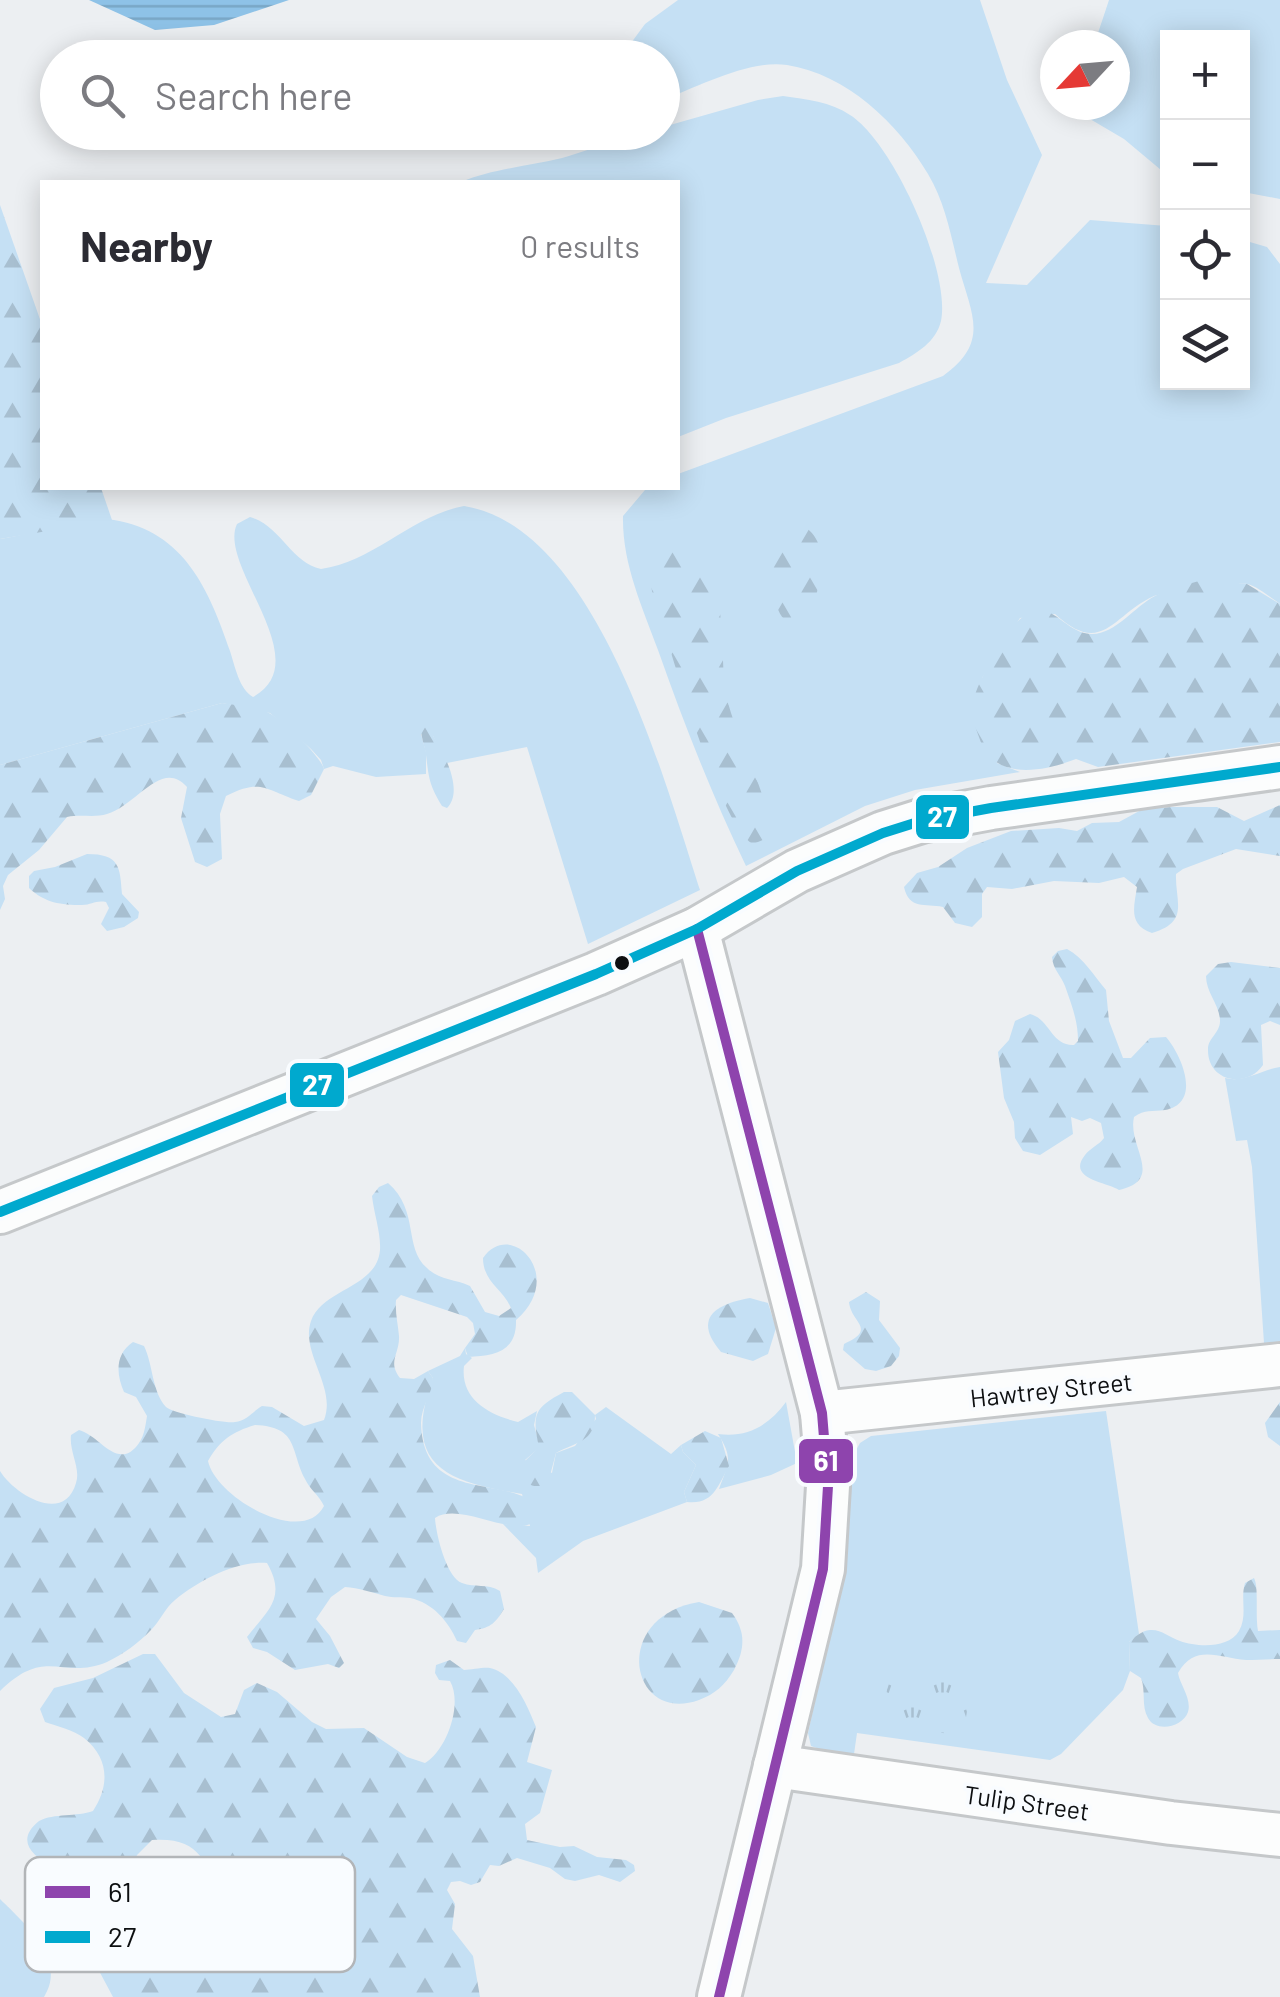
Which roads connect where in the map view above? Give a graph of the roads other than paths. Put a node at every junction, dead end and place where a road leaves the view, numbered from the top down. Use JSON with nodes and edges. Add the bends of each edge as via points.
{"nodes":[{"id":1,"x":1280,"y":767,"type":"edge"},
{"id":2,"x":698,"y":929,"type":"junction"},
{"id":3,"x":0,"y":1212,"type":"edge"},
{"id":4,"x":1280,"y":1365,"type":"edge"},
{"id":5,"x":822,"y":1413,"type":"junction"},
{"id":6,"x":776,"y":1766,"type":"junction"},
{"id":7,"x":1280,"y":1835,"type":"edge"},
{"id":8,"x":719,"y":1997,"type":"edge"}],
"edges":[{"from":1,"to":2,"type":"street","via":[[921,820],[822,859]]},
{"from":2,"to":3,"type":"street"},
{"from":2,"to":5,"type":"street"},
{"from":4,"to":5,"type":"street","name":"Hawtrey Street"},
{"from":5,"to":6,"type":"street","via":[[825,1556]]},
{"from":6,"to":7,"type":"street","name":"Tulip Street"},
{"from":6,"to":8,"type":"street"}]}
